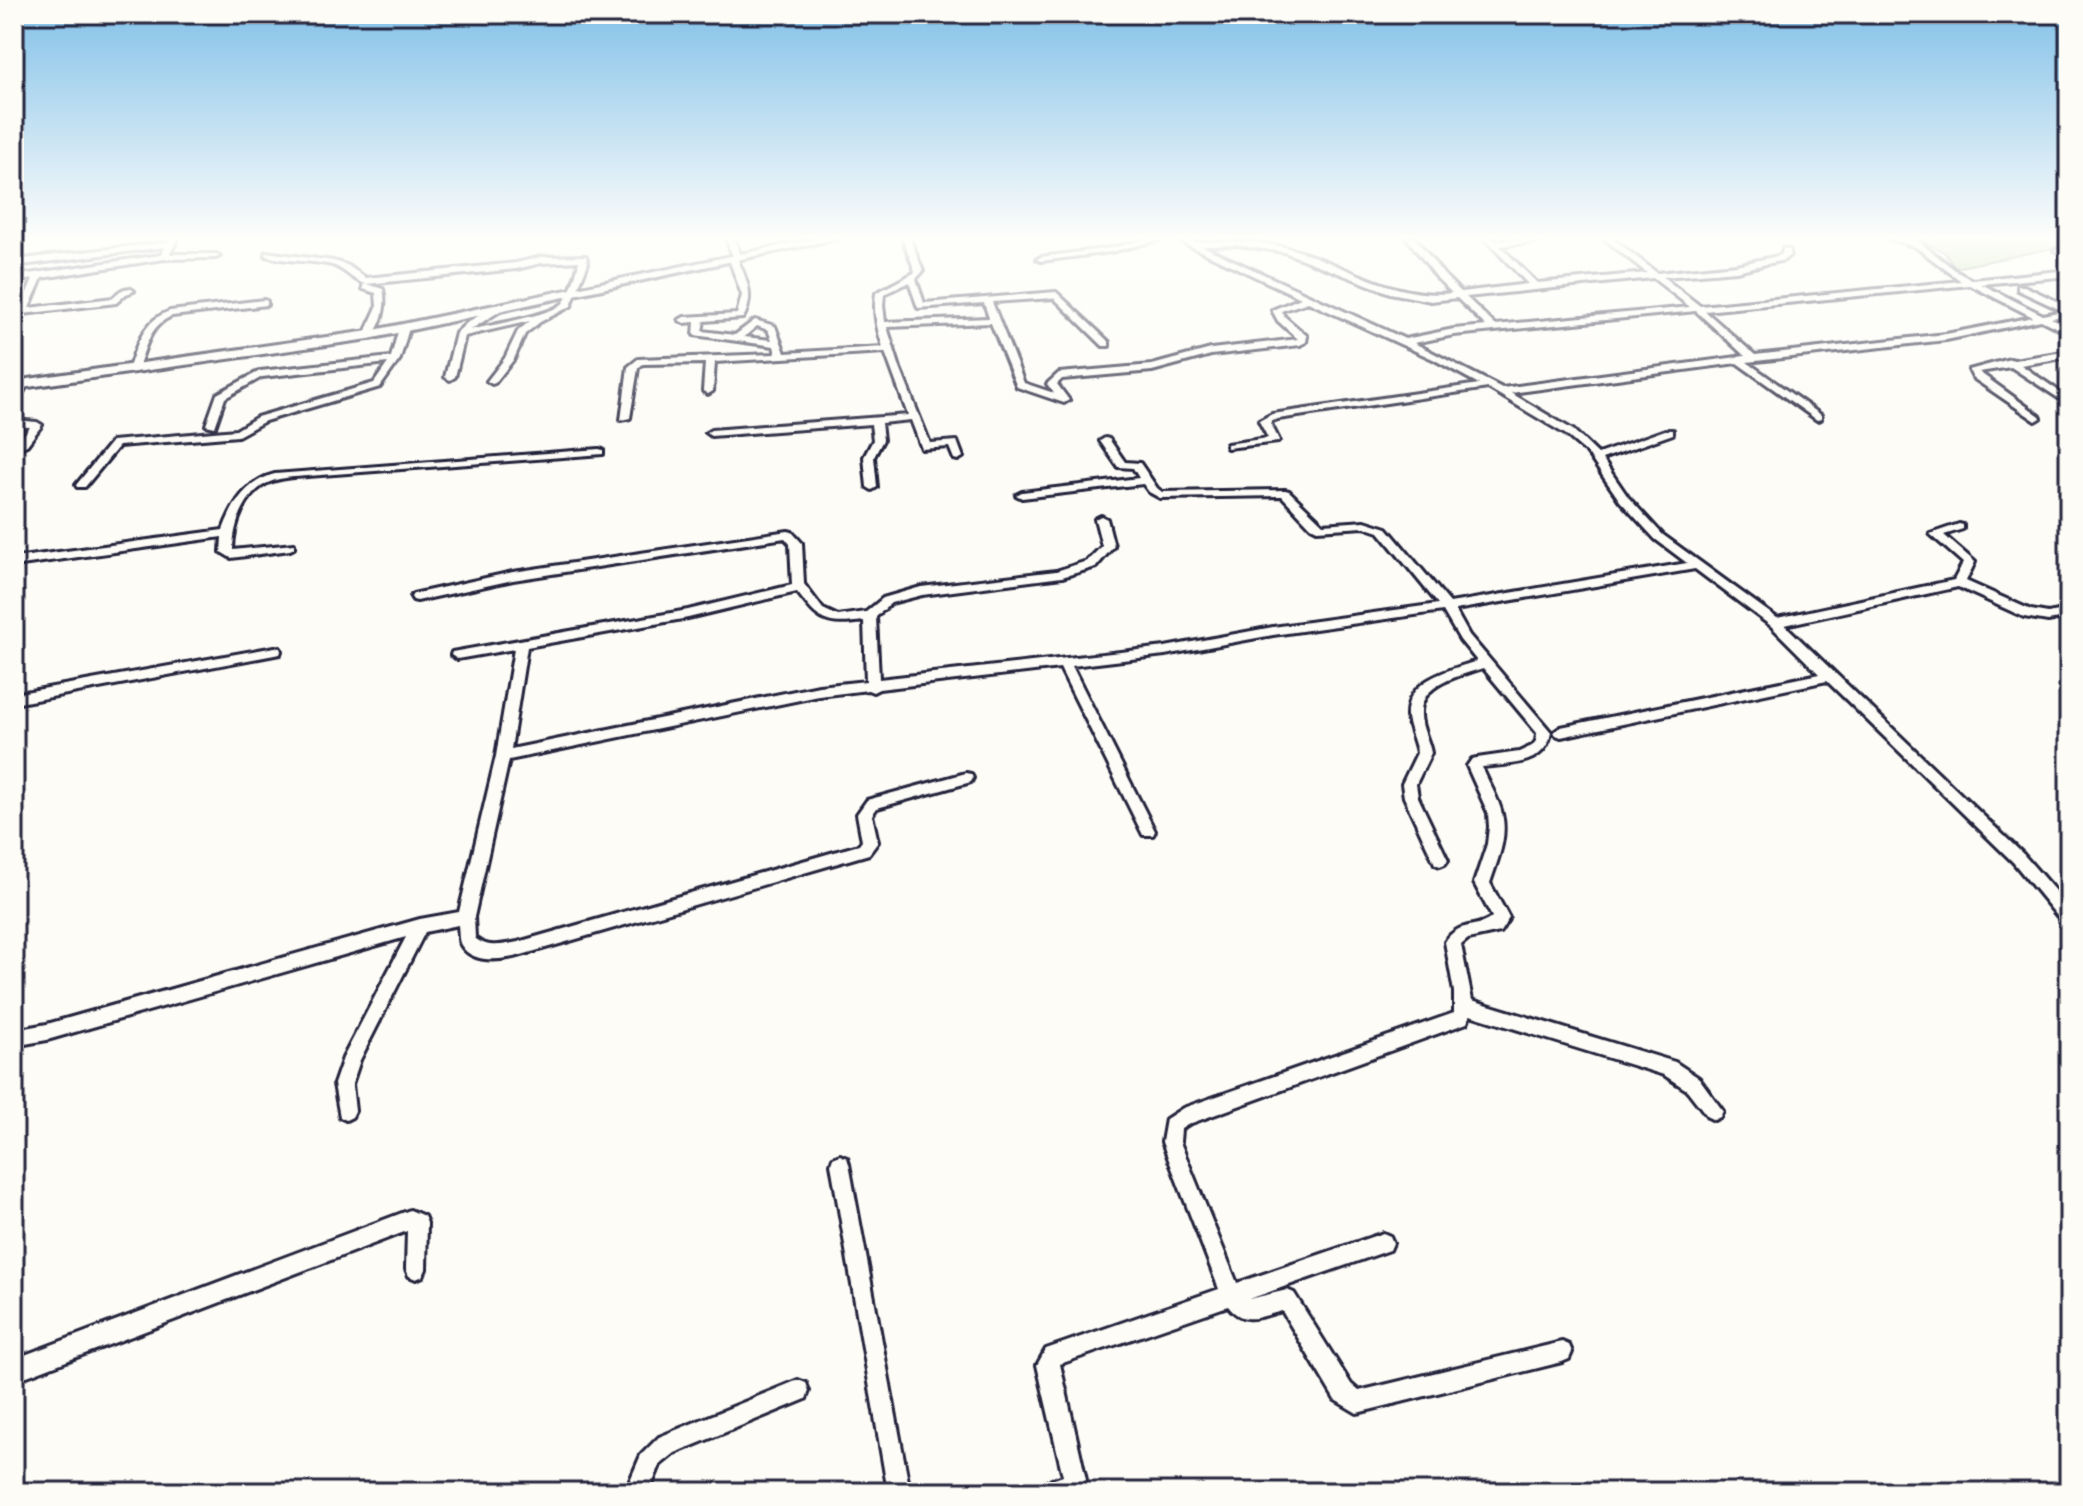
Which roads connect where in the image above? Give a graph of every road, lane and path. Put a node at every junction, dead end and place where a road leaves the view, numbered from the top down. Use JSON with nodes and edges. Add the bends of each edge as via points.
{"nodes":[{"id":1,"x":24,"y":308,"type":"edge"},
{"id":2,"x":46,"y":308,"type":"edge"},
{"id":3,"x":219,"y":308,"type":"edge"},
{"id":4,"x":378,"y":308,"type":"edge"},
{"id":5,"x":501,"y":308,"type":"edge"},
{"id":6,"x":563,"y":308,"type":"edge"},
{"id":7,"x":745,"y":308,"type":"edge"},
{"id":8,"x":878,"y":308,"type":"edge"},
{"id":9,"x":990,"y":308,"type":"edge"},
{"id":10,"x":1070,"y":308,"type":"edge"},
{"id":11,"x":1281,"y":308,"type":"edge"},
{"id":12,"x":1332,"y":308,"type":"edge"},
{"id":13,"x":1474,"y":308,"type":"edge"},
{"id":14,"x":1694,"y":308,"type":"edge"},
{"id":15,"x":1697,"y":308,"type":"edge"},
{"id":16,"x":2027,"y":308,"type":"edge"},
{"id":17,"x":497,"y":309,"type":"junction"},
{"id":18,"x":2069,"y":311,"type":"edge"},
{"id":19,"x":553,"y":313,"type":"junction"},
{"id":20,"x":740,"y":316,"type":"junction"},
{"id":21,"x":2044,"y":316,"type":"junction"},
{"id":22,"x":684,"y":320,"type":"dead end"},
{"id":23,"x":700,"y":320,"type":"junction"},
{"id":24,"x":995,"y":320,"type":"junction"},
{"id":25,"x":755,"y":323,"type":"junction"},
{"id":26,"x":880,"y":325,"type":"junction"},
{"id":27,"x":404,"y":328,"type":"junction"},
{"id":28,"x":1494,"y":329,"type":"junction"},
{"id":29,"x":2069,"y":331,"type":"edge"},
{"id":30,"x":369,"y":335,"type":"junction"},
{"id":31,"x":459,"y":335,"type":"junction"},
{"id":32,"x":738,"y":337,"type":"junction"},
{"id":33,"x":1406,"y":342,"type":"junction"},
{"id":34,"x":1106,"y":344,"type":"dead end"},
{"id":35,"x":888,"y":349,"type":"junction"},
{"id":36,"x":780,"y":350,"type":"junction"},
{"id":37,"x":2069,"y":354,"type":"edge"},
{"id":38,"x":1753,"y":358,"type":"junction"},
{"id":39,"x":395,"y":359,"type":"junction"},
{"id":40,"x":710,"y":359,"type":"junction"},
{"id":41,"x":1739,"y":360,"type":"junction"},
{"id":42,"x":2010,"y":362,"type":"junction"},
{"id":43,"x":134,"y":368,"type":"junction"},
{"id":44,"x":450,"y":377,"type":"dead end"},
{"id":45,"x":492,"y":381,"type":"dead end"},
{"id":46,"x":19,"y":384,"type":"edge"},
{"id":47,"x":1496,"y":388,"type":"junction"},
{"id":48,"x":708,"y":391,"type":"dead end"},
{"id":49,"x":14,"y":398,"type":"edge"},
{"id":50,"x":2069,"y":402,"type":"edge"},
{"id":51,"x":916,"y":417,"type":"junction"},
{"id":52,"x":1817,"y":417,"type":"dead end"},
{"id":53,"x":625,"y":418,"type":"dead end"},
{"id":54,"x":2036,"y":418,"type":"dead end"},
{"id":55,"x":876,"y":421,"type":"junction"},
{"id":56,"x":14,"y":423,"type":"edge"},
{"id":57,"x":211,"y":425,"type":"dead end"},
{"id":58,"x":1669,"y":432,"type":"dead end"},
{"id":59,"x":711,"y":433,"type":"dead end"},
{"id":60,"x":1105,"y":441,"type":"dead end"},
{"id":61,"x":1231,"y":446,"type":"dead end"},
{"id":62,"x":14,"y":447,"type":"edge"},
{"id":63,"x":599,"y":452,"type":"dead end"},
{"id":64,"x":958,"y":457,"type":"dead end"},
{"id":65,"x":1596,"y":458,"type":"junction"},
{"id":66,"x":1146,"y":480,"type":"junction"},
{"id":67,"x":81,"y":485,"type":"dead end"},
{"id":68,"x":872,"y":487,"type":"dead end"},
{"id":69,"x":1022,"y":495,"type":"dead end"},
{"id":70,"x":1101,"y":519,"type":"dead end"},
{"id":71,"x":1959,"y":527,"type":"dead end"},
{"id":72,"x":226,"y":533,"type":"junction"},
{"id":73,"x":290,"y":546,"type":"dead end"},
{"id":74,"x":17,"y":562,"type":"edge"},
{"id":75,"x":1697,"y":565,"type":"junction"},
{"id":76,"x":14,"y":575,"type":"edge"},
{"id":77,"x":1959,"y":583,"type":"junction"},
{"id":78,"x":800,"y":587,"type":"junction"},
{"id":79,"x":417,"y":597,"type":"dead end"},
{"id":80,"x":1447,"y":607,"type":"junction"},
{"id":81,"x":2069,"y":613,"type":"edge"},
{"id":82,"x":870,"y":616,"type":"junction"},
{"id":83,"x":1775,"y":623,"type":"junction"},
{"id":84,"x":521,"y":643,"type":"junction"},
{"id":85,"x":275,"y":651,"type":"dead end"},
{"id":86,"x":457,"y":655,"type":"dead end"},
{"id":87,"x":1486,"y":662,"type":"junction"},
{"id":88,"x":1064,"y":663,"type":"junction"},
{"id":89,"x":1829,"y":676,"type":"junction"},
{"id":90,"x":873,"y":687,"type":"junction"},
{"id":91,"x":14,"y":699,"type":"edge"},
{"id":92,"x":1561,"y":732,"type":"dead end"},
{"id":93,"x":503,"y":756,"type":"junction"},
{"id":94,"x":966,"y":778,"type":"dead end"},
{"id":95,"x":1148,"y":831,"type":"dead end"},
{"id":96,"x":1440,"y":860,"type":"dead end"},
{"id":97,"x":466,"y":917,"type":"junction"},
{"id":98,"x":2069,"y":918,"type":"edge"},
{"id":99,"x":420,"y":926,"type":"junction"},
{"id":100,"x":1464,"y":1005,"type":"junction"},
{"id":101,"x":14,"y":1038,"type":"edge"},
{"id":102,"x":346,"y":1111,"type":"dead end"},
{"id":103,"x":1714,"y":1111,"type":"dead end"},
{"id":104,"x":840,"y":1164,"type":"dead end"},
{"id":105,"x":1383,"y":1243,"type":"dead end"},
{"id":106,"x":416,"y":1269,"type":"dead end"},
{"id":107,"x":1232,"y":1295,"type":"junction"},
{"id":108,"x":1562,"y":1352,"type":"dead end"},
{"id":109,"x":14,"y":1370,"type":"edge"},
{"id":110,"x":798,"y":1391,"type":"dead end"},
{"id":111,"x":636,"y":1492,"type":"edge"},
{"id":112,"x":899,"y":1492,"type":"edge"},
{"id":113,"x":1048,"y":1492,"type":"edge"}],
"edges":[{"from":1,"to":2,"type":"street"},
{"from":3,"to":43,"type":"street","via":[[157,319]]},
{"from":4,"to":30,"type":"street"},
{"from":5,"to":17,"type":"street"},
{"from":6,"to":19,"type":"street"},
{"from":7,"to":20,"type":"street"},
{"from":8,"to":26,"type":"street"},
{"from":9,"to":24,"type":"street"},
{"from":10,"to":34,"type":"street"},
{"from":11,"to":24,"type":"street","via":[[1276,310],[1281,319],[1303,340],[1211,352],[1152,368],[1059,376],[1052,384],[1064,400],[1020,385]]},
{"from":12,"to":33,"type":"street"},
{"from":13,"to":28,"type":"street"},
{"from":14,"to":28,"type":"street"},
{"from":15,"to":38,"type":"street"},
{"from":16,"to":21,"type":"street"},
{"from":17,"to":27,"type":"street"},
{"from":17,"to":31,"type":"street"},
{"from":18,"to":21,"type":"street"},
{"from":19,"to":31,"type":"street","via":[[502,334],[485,330]]},
{"from":19,"to":45,"type":"street","via":[[512,342]]},
{"from":20,"to":23,"type":"street"},
{"from":20,"to":25,"type":"street"},
{"from":21,"to":29,"type":"street"},
{"from":21,"to":38,"type":"street","via":[[1946,337]]},
{"from":22,"to":23,"type":"street"},
{"from":23,"to":32,"type":"street","via":[[697,333]]},
{"from":24,"to":26,"type":"street"},
{"from":25,"to":32,"type":"street"},
{"from":25,"to":36,"type":"street","via":[[772,328]]},
{"from":26,"to":35,"type":"street"},
{"from":27,"to":30,"type":"street"},
{"from":27,"to":39,"type":"street"},
{"from":28,"to":33,"type":"street"},
{"from":30,"to":43,"type":"street"},
{"from":31,"to":44,"type":"street"},
{"from":32,"to":36,"type":"street"},
{"from":33,"to":47,"type":"street"},
{"from":35,"to":36,"type":"street"},
{"from":35,"to":51,"type":"street"},
{"from":36,"to":40,"type":"street"},
{"from":37,"to":42,"type":"street"},
{"from":38,"to":41,"type":"street"},
{"from":39,"to":57,"type":"street","via":[[257,375],[221,396]]},
{"from":39,"to":67,"type":"street","via":[[377,385],[261,419],[238,433],[116,443]]},
{"from":40,"to":48,"type":"street"},
{"from":40,"to":53,"type":"street","via":[[638,362]]},
{"from":41,"to":47,"type":"street"},
{"from":41,"to":52,"type":"street"},
{"from":42,"to":50,"type":"street"},
{"from":42,"to":54,"type":"street","via":[[1973,373]]},
{"from":43,"to":46,"type":"street"},
{"from":46,"to":49,"type":"street"},
{"from":47,"to":61,"type":"street","via":[[1276,416],[1264,421],[1274,440]]},
{"from":47,"to":65,"type":"street","via":[[1569,432]]},
{"from":51,"to":55,"type":"street"},
{"from":51,"to":64,"type":"street","via":[[926,447],[953,443]]},
{"from":55,"to":59,"type":"street"},
{"from":55,"to":68,"type":"street","via":[[878,440],[869,457]]},
{"from":56,"to":62,"type":"street","via":[[37,425]]},
{"from":58,"to":65,"type":"street"},
{"from":60,"to":66,"type":"street","via":[[1122,465],[1136,465]]},
{"from":63,"to":72,"type":"street","via":[[273,476],[252,486]]},
{"from":65,"to":75,"type":"street","via":[[1640,519]]},
{"from":66,"to":69,"type":"street"},
{"from":66,"to":80,"type":"street","via":[[1166,496],[1285,493],[1321,528],[1365,524],[1383,530]]},
{"from":70,"to":82,"type":"street","via":[[1110,533],[1109,549],[1097,564],[894,598],[875,606]]},
{"from":71,"to":77,"type":"street","via":[[1936,534],[1969,562]]},
{"from":72,"to":73,"type":"street","via":[[231,554]]},
{"from":72,"to":74,"type":"street"},
{"from":74,"to":76,"type":"street"},
{"from":75,"to":80,"type":"street"},
{"from":75,"to":83,"type":"street"},
{"from":77,"to":81,"type":"street","via":[[2028,614]]},
{"from":77,"to":83,"type":"street"},
{"from":78,"to":79,"type":"street","via":[[796,543],[788,534],[513,576]]},
{"from":78,"to":82,"type":"street","via":[[830,619]]},
{"from":78,"to":84,"type":"street","via":[[688,614]]},
{"from":80,"to":87,"type":"street"},
{"from":80,"to":88,"type":"street"},
{"from":82,"to":90,"type":"street"},
{"from":83,"to":89,"type":"street"},
{"from":84,"to":86,"type":"street"},
{"from":84,"to":93,"type":"street"},
{"from":85,"to":91,"type":"street"},
{"from":87,"to":96,"type":"street","via":[[1424,687],[1414,702],[1424,753],[1409,784],[1411,797]]},
{"from":87,"to":100,"type":"street","via":[[1518,697],[1544,732],[1544,740],[1540,750],[1529,755],[1474,766],[1495,813],[1495,844],[1482,883],[1501,918],[1494,927],[1464,933],[1453,942]]},
{"from":88,"to":90,"type":"street"},
{"from":88,"to":95,"type":"street"},
{"from":89,"to":92,"type":"street"},
{"from":89,"to":98,"type":"street","via":[[2018,858]]},
{"from":90,"to":93,"type":"street","via":[[819,691]]},
{"from":93,"to":97,"type":"street"},
{"from":94,"to":97,"type":"street","via":[[872,804],[864,814],[870,842],[864,850],[518,949],[496,954],[473,948],[467,941]]},
{"from":97,"to":99,"type":"street"},
{"from":99,"to":101,"type":"street"},
{"from":99,"to":102,"type":"street","via":[[352,1058],[343,1084]]},
{"from":100,"to":103,"type":"street","via":[[1669,1068],[1693,1084]]},
{"from":100,"to":107,"type":"street","via":[[1461,1018],[1172,1125],[1171,1142]]},
{"from":104,"to":112,"type":"street"},
{"from":105,"to":107,"type":"street"},
{"from":106,"to":109,"type":"street","via":[[417,1223],[410,1220]]},
{"from":107,"to":108,"type":"street","via":[[1249,1311],[1287,1300],[1343,1392],[1357,1402]]},
{"from":107,"to":113,"type":"street","via":[[1053,1356],[1048,1365],[1075,1480]]},
{"from":110,"to":111,"type":"street","via":[[667,1445],[650,1457]]}]}
